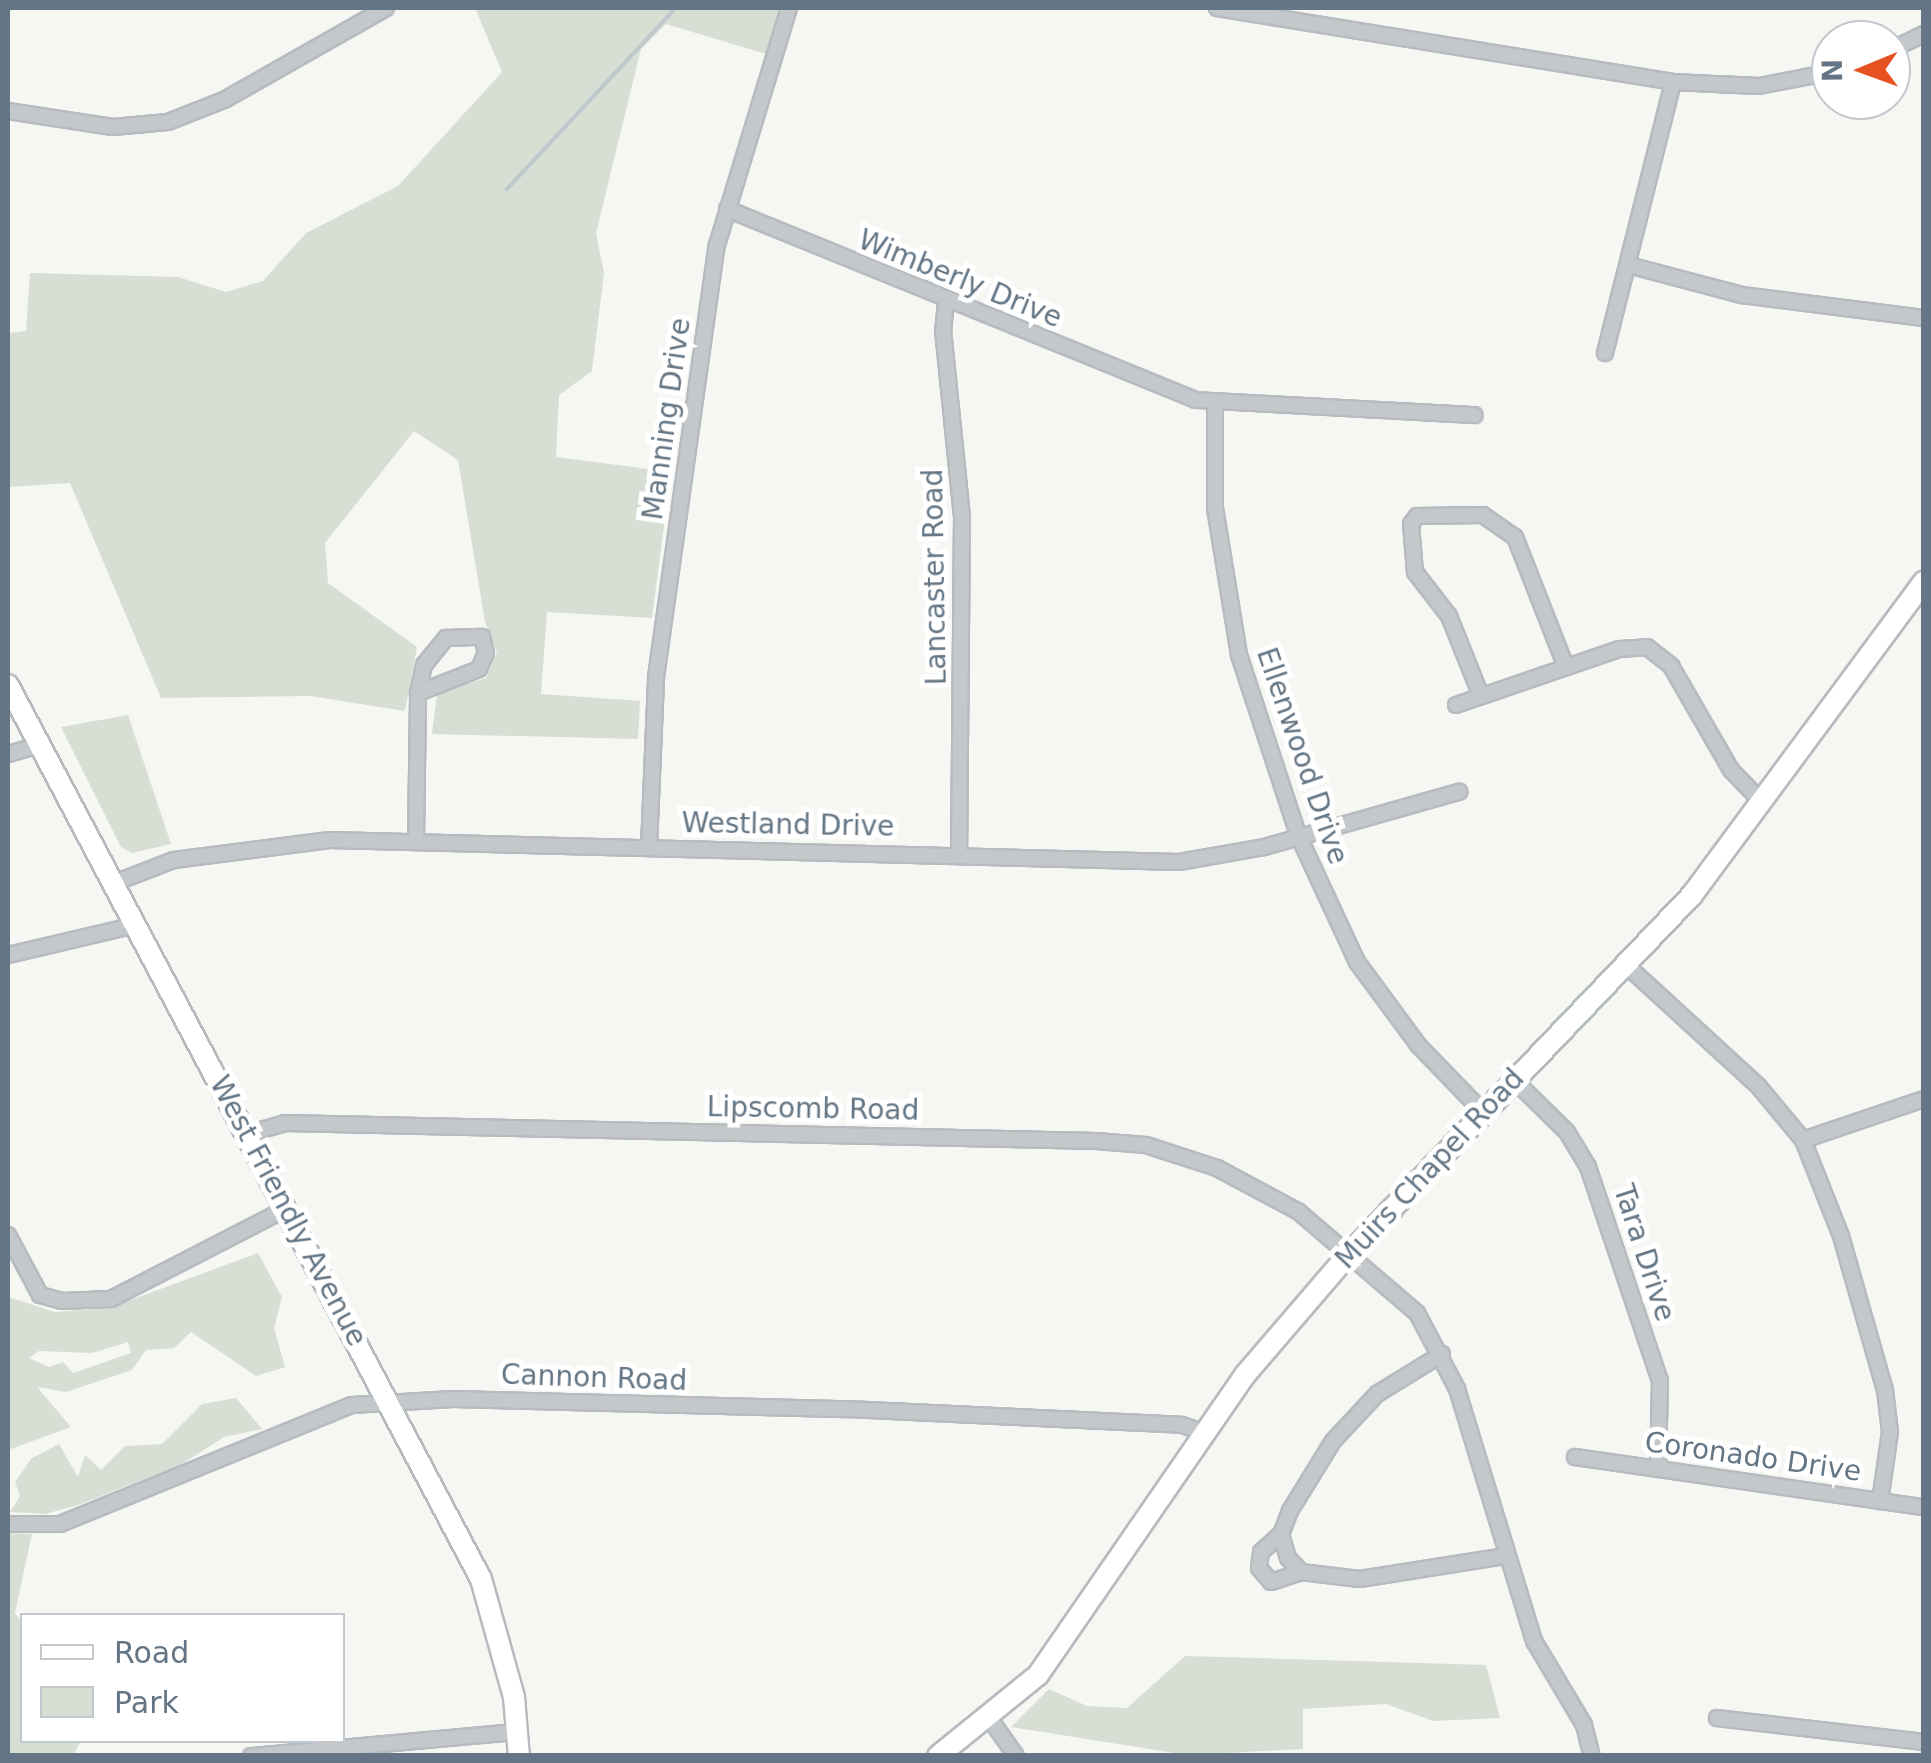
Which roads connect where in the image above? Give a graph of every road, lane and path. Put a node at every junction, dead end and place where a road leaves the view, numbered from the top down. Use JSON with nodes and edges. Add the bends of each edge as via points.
{"nodes":[{"id":1,"x":386,"y":8,"type":"edge"},
{"id":2,"x":790,"y":8,"type":"edge"},
{"id":3,"x":1217,"y":8,"type":"edge"},
{"id":4,"x":1331,"y":8,"type":"edge"},
{"id":5,"x":1328,"y":24,"type":"junction"},
{"id":6,"x":1811,"y":76,"type":"edge"},
{"id":7,"x":1673,"y":82,"type":"junction"},
{"id":8,"x":8,"y":111,"type":"edge"},
{"id":9,"x":727,"y":209,"type":"junction"},
{"id":10,"x":1632,"y":266,"type":"junction"},
{"id":11,"x":946,"y":302,"type":"junction"},
{"id":12,"x":1924,"y":318,"type":"edge"},
{"id":13,"x":1605,"y":354,"type":"dead end"},
{"id":14,"x":1214,"y":405,"type":"junction"},
{"id":15,"x":1475,"y":416,"type":"dead end"},
{"id":16,"x":1924,"y":581,"type":"edge"},
{"id":17,"x":1566,"y":668,"type":"junction"},
{"id":18,"x":8,"y":685,"type":"edge"},
{"id":19,"x":418,"y":693,"type":"junction"},
{"id":20,"x":1482,"y":696,"type":"junction"},
{"id":21,"x":1456,"y":705,"type":"dead end"},
{"id":22,"x":39,"y":745,"type":"junction"},
{"id":23,"x":8,"y":754,"type":"edge"},
{"id":24,"x":1459,"y":792,"type":"dead end"},
{"id":25,"x":1762,"y":802,"type":"junction"},
{"id":26,"x":1299,"y":837,"type":"junction"},
{"id":27,"x":416,"y":841,"type":"junction"},
{"id":28,"x":649,"y":847,"type":"junction"},
{"id":29,"x":959,"y":852,"type":"junction"},
{"id":30,"x":114,"y":882,"type":"junction"},
{"id":31,"x":136,"y":925,"type":"junction"},
{"id":32,"x":8,"y":955,"type":"edge"},
{"id":33,"x":1626,"y":964,"type":"junction"},
{"id":34,"x":1514,"y":1080,"type":"junction"},
{"id":35,"x":1924,"y":1100,"type":"edge"},
{"id":36,"x":1482,"y":1111,"type":"junction"},
{"id":37,"x":247,"y":1134,"type":"junction"},
{"id":38,"x":1803,"y":1140,"type":"junction"},
{"id":39,"x":286,"y":1208,"type":"junction"},
{"id":40,"x":8,"y":1235,"type":"edge"},
{"id":41,"x":1348,"y":1255,"type":"junction"},
{"id":42,"x":1442,"y":1354,"type":"junction"},
{"id":43,"x":390,"y":1404,"type":"junction"},
{"id":44,"x":1202,"y":1432,"type":"junction"},
{"id":45,"x":1575,"y":1457,"type":"dead end"},
{"id":46,"x":1658,"y":1469,"type":"junction"},
{"id":47,"x":1880,"y":1501,"type":"junction"},
{"id":48,"x":1924,"y":1507,"type":"edge"},
{"id":49,"x":8,"y":1524,"type":"edge"},
{"id":50,"x":1282,"y":1534,"type":"junction"},
{"id":51,"x":1506,"y":1556,"type":"junction"},
{"id":52,"x":1300,"y":1572,"type":"junction"},
{"id":53,"x":1717,"y":1718,"type":"dead end"},
{"id":54,"x":990,"y":1719,"type":"junction"},
{"id":55,"x":517,"y":1732,"type":"junction"},
{"id":56,"x":1924,"y":1742,"type":"edge"},
{"id":57,"x":250,"y":1756,"type":"edge"},
{"id":58,"x":520,"y":1756,"type":"edge"},
{"id":59,"x":938,"y":1756,"type":"edge"},
{"id":60,"x":1016,"y":1756,"type":"edge"},
{"id":61,"x":1592,"y":1756,"type":"edge"}],
"edges":[{"from":1,"to":8,"type":"street","via":[[180,119],[113,128]]},
{"from":2,"to":9,"type":"street","name":"Manning Drive"},
{"from":3,"to":5,"type":"street"},
{"from":4,"to":5,"type":"street"},
{"from":5,"to":7,"type":"street"},
{"from":6,"to":7,"type":"street","via":[[1759,86]]},
{"from":7,"to":10,"type":"street"},
{"from":9,"to":11,"type":"street","name":"Wimberly Drive"},
{"from":9,"to":28,"type":"street","name":"Manning Drive","via":[[656,677]]},
{"from":10,"to":12,"type":"street","via":[[1742,295]]},
{"from":10,"to":13,"type":"street"},
{"from":11,"to":14,"type":"street","name":"Wimberly Drive"},
{"from":11,"to":29,"type":"street","name":"Lancaster Road","via":[[962,516]]},
{"from":14,"to":15,"type":"street"},
{"from":14,"to":26,"type":"street","name":"Ellenwood Drive","via":[[1215,508],[1239,654]]},
{"from":16,"to":25,"type":"main road","name":"Muirs Chapel Road"},
{"from":17,"to":20,"type":"street"},
{"from":17,"to":20,"type":"street","via":[[1508,530],[1482,516],[1416,516],[1410,524],[1415,572],[1455,628]]},
{"from":17,"to":25,"type":"street","via":[[1647,648],[1671,666],[1730,770]]},
{"from":18,"to":22,"type":"main road","name":"West Friendly Avenue"},
{"from":19,"to":19,"type":"street","via":[[424,665],[438,644],[456,634],[482,637],[486,653],[478,669]]},
{"from":19,"to":27,"type":"street"},
{"from":20,"to":21,"type":"street"},
{"from":22,"to":23,"type":"street"},
{"from":22,"to":30,"type":"main road","name":"West Friendly Avenue"},
{"from":24,"to":26,"type":"street","name":"Westland Drive"},
{"from":25,"to":33,"type":"main road","name":"Muirs Chapel Road","via":[[1692,895]]},
{"from":26,"to":29,"type":"street","name":"Westland Drive","via":[[1179,862]]},
{"from":26,"to":36,"type":"street","name":"Ellenwood Drive","via":[[1357,962],[1419,1046]]},
{"from":27,"to":28,"type":"street","name":"Westland Drive"},
{"from":27,"to":30,"type":"street","name":"Westland Drive","via":[[241,848],[174,860]]},
{"from":28,"to":29,"type":"street","name":"Westland Drive"},
{"from":30,"to":31,"type":"main road","name":"West Friendly Avenue"},
{"from":31,"to":32,"type":"street"},
{"from":31,"to":37,"type":"main road","name":"West Friendly Avenue"},
{"from":33,"to":34,"type":"main road","name":"Muirs Chapel Road"},
{"from":33,"to":38,"type":"street","via":[[1759,1087]]},
{"from":34,"to":36,"type":"main road","name":"Muirs Chapel Road"},
{"from":34,"to":46,"type":"street","name":"Tara Drive","via":[[1567,1132],[1588,1166],[1660,1381]]},
{"from":35,"to":38,"type":"street"},
{"from":36,"to":41,"type":"main road","name":"Muirs Chapel Road"},
{"from":37,"to":39,"type":"main road","name":"West Friendly Avenue"},
{"from":37,"to":41,"type":"street","name":"Lipscomb Road","via":[[285,1123],[1146,1145],[1274,1196]]},
{"from":38,"to":47,"type":"street","via":[[1841,1236],[1884,1390],[1890,1432]]},
{"from":39,"to":40,"type":"street","via":[[112,1298],[62,1301],[40,1295]]},
{"from":39,"to":43,"type":"main road","name":"West Friendly Avenue"},
{"from":41,"to":42,"type":"street","name":"Lipscomb Road","via":[[1417,1314]]},
{"from":41,"to":44,"type":"main road","name":"Muirs Chapel Road"},
{"from":42,"to":50,"type":"street","via":[[1377,1394],[1333,1441]]},
{"from":42,"to":51,"type":"street","name":"Lipscomb Road"},
{"from":43,"to":44,"type":"street","name":"Cannon Road","via":[[452,1399],[848,1409],[1182,1425]]},
{"from":43,"to":49,"type":"street","name":"Cannon Road","via":[[335,1411],[60,1524]]},
{"from":43,"to":55,"type":"main road","name":"West Friendly Avenue","via":[[482,1578]]},
{"from":44,"to":54,"type":"main road","name":"Muirs Chapel Road","via":[[1038,1675]]},
{"from":45,"to":46,"type":"street","name":"Coronado Drive"},
{"from":46,"to":47,"type":"street","name":"Coronado Drive"},
{"from":47,"to":48,"type":"street","name":"Coronado Drive"},
{"from":50,"to":52,"type":"street"},
{"from":50,"to":52,"type":"street","via":[[1261,1552],[1258,1568],[1271,1582]]},
{"from":51,"to":52,"type":"street","via":[[1360,1579]]},
{"from":51,"to":61,"type":"street","name":"Lipscomb Road","via":[[1534,1641],[1584,1725]]},
{"from":53,"to":56,"type":"street"},
{"from":54,"to":59,"type":"main road","name":"Muirs Chapel Road"},
{"from":54,"to":60,"type":"street"},
{"from":55,"to":57,"type":"street"},
{"from":55,"to":58,"type":"main road","name":"West Friendly Avenue"}]}
